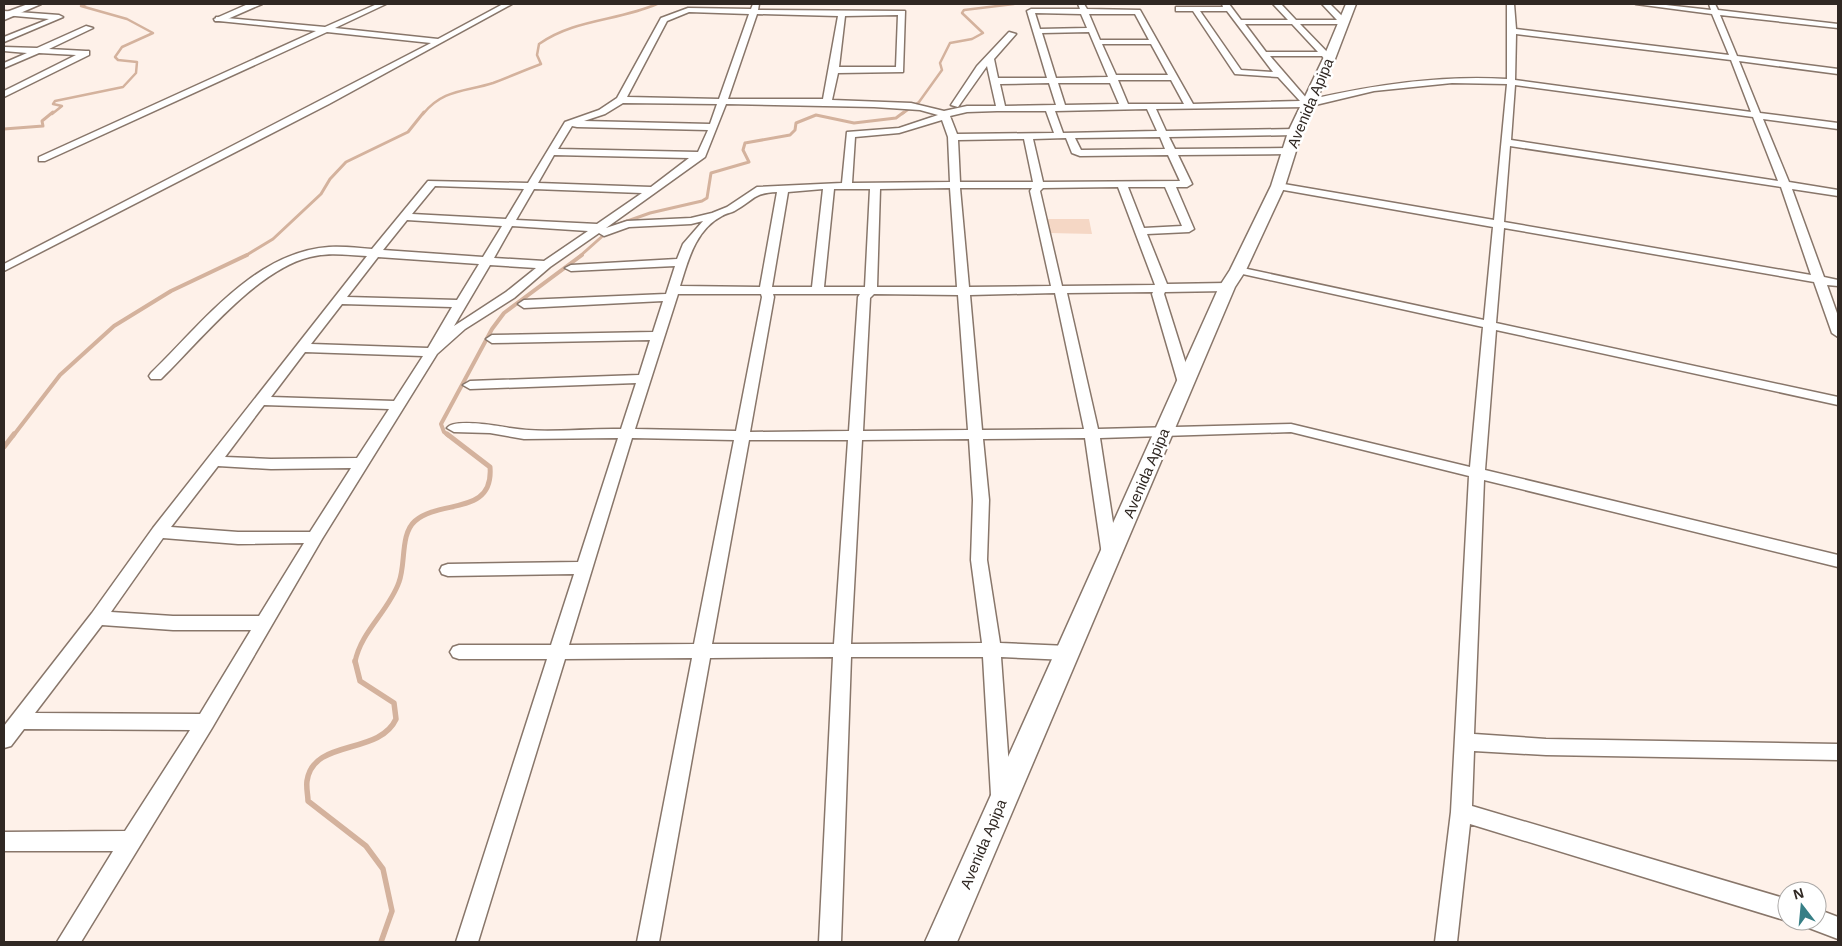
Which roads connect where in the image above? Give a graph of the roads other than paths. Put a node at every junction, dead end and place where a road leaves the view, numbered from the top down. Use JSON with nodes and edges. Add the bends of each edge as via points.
{"nodes":[{"id":1,"x":36,"y":4,"type":"edge"},
{"id":2,"x":257,"y":4,"type":"edge"},
{"id":3,"x":382,"y":4,"type":"edge"},
{"id":4,"x":508,"y":4,"type":"edge"},
{"id":5,"x":1277,"y":4,"type":"edge"},
{"id":6,"x":1326,"y":4,"type":"edge"},
{"id":7,"x":1351,"y":4,"type":"edge"},
{"id":8,"x":1510,"y":4,"type":"edge"},
{"id":9,"x":1640,"y":4,"type":"edge"},
{"id":10,"x":1228,"y":6,"type":"edge"},
{"id":11,"x":755,"y":8,"type":"edge"},
{"id":12,"x":1083,"y":8,"type":"edge"},
{"id":13,"x":1714,"y":8,"type":"edge"},
{"id":14,"x":1179,"y":9,"type":"dead end"},
{"id":15,"x":1195,"y":9,"type":"junction"},
{"id":16,"x":7,"y":14,"type":"edge"},
{"id":17,"x":842,"y":14,"type":"junction"},
{"id":18,"x":219,"y":19,"type":"joint"},
{"id":19,"x":1239,"y":22,"type":"junction"},
{"id":20,"x":1294,"y":22,"type":"junction"},
{"id":21,"x":1343,"y":22,"type":"junction"},
{"id":22,"x":1838,"y":26,"type":"edge"},
{"id":23,"x":89,"y":28,"type":"dead end"},
{"id":24,"x":325,"y":30,"type":"junction"},
{"id":25,"x":1092,"y":30,"type":"junction"},
{"id":26,"x":1037,"y":31,"type":"junction"},
{"id":27,"x":1512,"y":31,"type":"junction"},
{"id":28,"x":1012,"y":34,"type":"dead end"},
{"id":29,"x":4,"y":40,"type":"edge"},
{"id":30,"x":439,"y":41,"type":"junction"},
{"id":31,"x":1096,"y":42,"type":"junction"},
{"id":32,"x":1153,"y":42,"type":"junction"},
{"id":33,"x":4,"y":49,"type":"edge"},
{"id":34,"x":39,"y":50,"type":"junction"},
{"id":35,"x":1264,"y":54,"type":"junction"},
{"id":36,"x":1326,"y":57,"type":"junction"},
{"id":37,"x":1733,"y":58,"type":"junction"},
{"id":38,"x":990,"y":59,"type":"junction"},
{"id":39,"x":4,"y":66,"type":"edge"},
{"id":40,"x":834,"y":70,"type":"junction"},
{"id":41,"x":1838,"y":71,"type":"edge"},
{"id":42,"x":1280,"y":75,"type":"junction"},
{"id":43,"x":1173,"y":77,"type":"junction"},
{"id":44,"x":1112,"y":79,"type":"junction"},
{"id":45,"x":996,"y":80,"type":"junction"},
{"id":46,"x":1052,"y":81,"type":"junction"},
{"id":47,"x":1511,"y":82,"type":"junction"},
{"id":48,"x":4,"y":94,"type":"edge"},
{"id":49,"x":621,"y":100,"type":"junction"},
{"id":50,"x":723,"y":102,"type":"junction"},
{"id":51,"x":827,"y":102,"type":"junction"},
{"id":52,"x":1307,"y":104,"type":"junction"},
{"id":53,"x":955,"y":105,"type":"dead end"},
{"id":54,"x":1150,"y":106,"type":"junction"},
{"id":55,"x":1190,"y":106,"type":"junction"},
{"id":56,"x":1124,"y":107,"type":"junction"},
{"id":57,"x":1056,"y":108,"type":"junction"},
{"id":58,"x":1002,"y":110,"type":"junction"},
{"id":59,"x":945,"y":115,"type":"junction"},
{"id":60,"x":1755,"y":115,"type":"junction"},
{"id":61,"x":568,"y":124,"type":"junction"},
{"id":62,"x":1838,"y":126,"type":"edge"},
{"id":63,"x":714,"y":127,"type":"junction"},
{"id":64,"x":1295,"y":132,"type":"junction"},
{"id":65,"x":1163,"y":134,"type":"junction"},
{"id":66,"x":953,"y":136,"type":"junction"},
{"id":67,"x":1028,"y":136,"type":"junction"},
{"id":68,"x":1065,"y":136,"type":"junction"},
{"id":69,"x":1505,"y":142,"type":"junction"},
{"id":70,"x":1289,"y":151,"type":"junction"},
{"id":71,"x":551,"y":152,"type":"junction"},
{"id":72,"x":1172,"y":152,"type":"junction"},
{"id":73,"x":698,"y":156,"type":"junction"},
{"id":74,"x":42,"y":159,"type":"dead end"},
{"id":75,"x":1169,"y":184,"type":"junction"},
{"id":76,"x":1122,"y":185,"type":"junction"},
{"id":77,"x":1785,"y":185,"type":"junction"},
{"id":78,"x":530,"y":186,"type":"junction"},
{"id":79,"x":829,"y":186,"type":"junction"},
{"id":80,"x":847,"y":186,"type":"junction"},
{"id":81,"x":875,"y":186,"type":"junction"},
{"id":82,"x":1039,"y":186,"type":"junction"},
{"id":83,"x":1278,"y":186,"type":"junction"},
{"id":84,"x":954,"y":187,"type":"junction"},
{"id":85,"x":783,"y":189,"type":"junction"},
{"id":86,"x":653,"y":190,"type":"junction"},
{"id":87,"x":1838,"y":193,"type":"edge"},
{"id":88,"x":717,"y":214,"type":"junction"},
{"id":89,"x":404,"y":217,"type":"junction"},
{"id":90,"x":507,"y":223,"type":"junction"},
{"id":91,"x":1498,"y":225,"type":"junction"},
{"id":92,"x":601,"y":228,"type":"junction"},
{"id":93,"x":1141,"y":231,"type":"junction"},
{"id":94,"x":570,"y":249,"type":"junction"},
{"id":95,"x":374,"y":254,"type":"junction"},
{"id":96,"x":485,"y":260,"type":"junction"},
{"id":97,"x":683,"y":262,"type":"junction"},
{"id":98,"x":546,"y":265,"type":"junction"},
{"id":99,"x":4,"y":268,"type":"edge"},
{"id":100,"x":571,"y":268,"type":"dead end"},
{"id":101,"x":1238,"y":270,"type":"junction"},
{"id":102,"x":1818,"y":279,"type":"junction"},
{"id":103,"x":1838,"y":283,"type":"edge"},
{"id":104,"x":1162,"y":287,"type":"junction"},
{"id":105,"x":1227,"y":287,"type":"junction"},
{"id":106,"x":1057,"y":288,"type":"junction"},
{"id":107,"x":765,"y":290,"type":"junction"},
{"id":108,"x":818,"y":291,"type":"junction"},
{"id":109,"x":871,"y":291,"type":"junction"},
{"id":110,"x":965,"y":291,"type":"junction"},
{"id":111,"x":672,"y":294,"type":"junction"},
{"id":112,"x":341,"y":300,"type":"junction"},
{"id":113,"x":459,"y":304,"type":"junction"},
{"id":114,"x":524,"y":304,"type":"dead end"},
{"id":115,"x":1490,"y":326,"type":"junction"},
{"id":116,"x":1838,"y":333,"type":"edge"},
{"id":117,"x":657,"y":336,"type":"junction"},
{"id":118,"x":492,"y":339,"type":"dead end"},
{"id":119,"x":302,"y":348,"type":"junction"},
{"id":120,"x":432,"y":352,"type":"junction"},
{"id":121,"x":156,"y":376,"type":"dead end"},
{"id":122,"x":644,"y":379,"type":"junction"},
{"id":123,"x":1185,"y":382,"type":"junction"},
{"id":124,"x":470,"y":386,"type":"dead end"},
{"id":125,"x":261,"y":401,"type":"junction"},
{"id":126,"x":1838,"y":401,"type":"edge"},
{"id":127,"x":398,"y":405,"type":"junction"},
{"id":128,"x":454,"y":428,"type":"dead end"},
{"id":129,"x":1163,"y":433,"type":"junction"},
{"id":130,"x":976,"y":434,"type":"junction"},
{"id":131,"x":1092,"y":434,"type":"junction"},
{"id":132,"x":626,"y":435,"type":"junction"},
{"id":133,"x":854,"y":435,"type":"junction"},
{"id":134,"x":742,"y":436,"type":"junction"},
{"id":135,"x":216,"y":461,"type":"junction"},
{"id":136,"x":363,"y":464,"type":"junction"},
{"id":137,"x":1476,"y":474,"type":"junction"},
{"id":138,"x":159,"y":532,"type":"junction"},
{"id":139,"x":315,"y":536,"type":"junction"},
{"id":140,"x":1110,"y":555,"type":"junction"},
{"id":141,"x":1838,"y":561,"type":"edge"},
{"id":142,"x":584,"y":568,"type":"junction"},
{"id":143,"x":448,"y":570,"type":"dead end"},
{"id":144,"x":98,"y":618,"type":"junction"},
{"id":145,"x":263,"y":623,"type":"junction"},
{"id":146,"x":992,"y":650,"type":"junction"},
{"id":147,"x":701,"y":651,"type":"junction"},
{"id":148,"x":842,"y":651,"type":"junction"},
{"id":149,"x":458,"y":652,"type":"dead end"},
{"id":150,"x":558,"y":652,"type":"junction"},
{"id":151,"x":1068,"y":653,"type":"junction"},
{"id":152,"x":18,"y":721,"type":"junction"},
{"id":153,"x":205,"y":722,"type":"junction"},
{"id":154,"x":4,"y":740,"type":"edge"},
{"id":155,"x":1465,"y":742,"type":"junction"},
{"id":156,"x":1838,"y":752,"type":"edge"},
{"id":157,"x":1002,"y":800,"type":"junction"},
{"id":158,"x":1461,"y":812,"type":"junction"},
{"id":159,"x":4,"y":840,"type":"edge"},
{"id":160,"x":131,"y":841,"type":"junction"},
{"id":161,"x":1777,"y":907,"type":"edge"},
{"id":162,"x":68,"y":942,"type":"edge"},
{"id":163,"x":467,"y":942,"type":"edge"},
{"id":164,"x":648,"y":942,"type":"edge"},
{"id":165,"x":830,"y":942,"type":"edge"},
{"id":166,"x":941,"y":942,"type":"edge"},
{"id":167,"x":1446,"y":942,"type":"edge"}],
"edges":[{"from":1,"to":16,"type":"street"},
{"from":2,"to":18,"type":"street"},
{"from":3,"to":24,"type":"street"},
{"from":4,"to":30,"type":"street"},
{"from":5,"to":20,"type":"street"},
{"from":6,"to":21,"type":"street"},
{"from":7,"to":21,"type":"street","name":"Avenida Apipa"},
{"from":8,"to":27,"type":"street"},
{"from":9,"to":13,"type":"street"},
{"from":10,"to":15,"type":"street"},
{"from":10,"to":19,"type":"street"},
{"from":11,"to":17,"type":"street"},
{"from":11,"to":49,"type":"street","via":[[688,10],[664,20]]},
{"from":11,"to":50,"type":"street"},
{"from":12,"to":25,"type":"street"},
{"from":12,"to":26,"type":"street","via":[[1031,12]]},
{"from":12,"to":32,"type":"street","via":[[1137,12]]},
{"from":13,"to":22,"type":"street"},
{"from":13,"to":37,"type":"street"},
{"from":14,"to":15,"type":"street"},
{"from":15,"to":42,"type":"street","via":[[1238,72]]},
{"from":16,"to":29,"type":"street","via":[[59,17]]},
{"from":17,"to":40,"type":"street"},
{"from":17,"to":40,"type":"street","via":[[902,13],[900,70]]},
{"from":18,"to":24,"type":"street"},
{"from":19,"to":20,"type":"street"},
{"from":19,"to":35,"type":"street"},
{"from":20,"to":21,"type":"street"},
{"from":20,"to":36,"type":"street"},
{"from":21,"to":36,"type":"street","name":"Avenida Apipa"},
{"from":23,"to":34,"type":"street"},
{"from":24,"to":30,"type":"street"},
{"from":24,"to":74,"type":"street"},
{"from":25,"to":26,"type":"street"},
{"from":25,"to":31,"type":"street"},
{"from":26,"to":46,"type":"street"},
{"from":27,"to":37,"type":"street"},
{"from":27,"to":47,"type":"street"},
{"from":28,"to":38,"type":"street"},
{"from":30,"to":99,"type":"street"},
{"from":31,"to":32,"type":"street"},
{"from":31,"to":44,"type":"street"},
{"from":32,"to":43,"type":"street"},
{"from":33,"to":34,"type":"street"},
{"from":34,"to":39,"type":"street"},
{"from":34,"to":48,"type":"street","via":[[86,53]]},
{"from":35,"to":36,"type":"street"},
{"from":35,"to":42,"type":"street"},
{"from":36,"to":52,"type":"street","name":"Avenida Apipa"},
{"from":37,"to":41,"type":"street"},
{"from":37,"to":60,"type":"street"},
{"from":38,"to":45,"type":"street"},
{"from":38,"to":53,"type":"street","via":[[980,68]]},
{"from":40,"to":51,"type":"street"},
{"from":42,"to":52,"type":"street"},
{"from":43,"to":44,"type":"street"},
{"from":43,"to":55,"type":"street"},
{"from":44,"to":46,"type":"street"},
{"from":44,"to":56,"type":"street"},
{"from":45,"to":46,"type":"street"},
{"from":45,"to":58,"type":"street"},
{"from":46,"to":57,"type":"street"},
{"from":47,"to":52,"type":"street","via":[[1433,81],[1333,95]]},
{"from":47,"to":60,"type":"street"},
{"from":47,"to":69,"type":"street"},
{"from":49,"to":50,"type":"street"},
{"from":49,"to":61,"type":"street","via":[[602,112]]},
{"from":50,"to":51,"type":"street"},
{"from":50,"to":63,"type":"street"},
{"from":51,"to":59,"type":"street","via":[[915,107]]},
{"from":52,"to":55,"type":"street"},
{"from":52,"to":64,"type":"street","name":"Avenida Apipa"},
{"from":54,"to":55,"type":"street"},
{"from":54,"to":56,"type":"street"},
{"from":54,"to":65,"type":"street"},
{"from":56,"to":57,"type":"street"},
{"from":57,"to":58,"type":"street"},
{"from":57,"to":68,"type":"street"},
{"from":58,"to":59,"type":"street","via":[[959,110]]},
{"from":59,"to":66,"type":"street"},
{"from":59,"to":80,"type":"street","via":[[931,123],[894,132],[850,134]]},
{"from":60,"to":62,"type":"street"},
{"from":60,"to":77,"type":"street"},
{"from":61,"to":63,"type":"street"},
{"from":61,"to":71,"type":"street"},
{"from":63,"to":73,"type":"street","via":[[704,153]]},
{"from":64,"to":65,"type":"street"},
{"from":64,"to":70,"type":"street","name":"Avenida Apipa"},
{"from":65,"to":68,"type":"street"},
{"from":65,"to":72,"type":"street"},
{"from":66,"to":67,"type":"street"},
{"from":66,"to":84,"type":"street"},
{"from":67,"to":68,"type":"street"},
{"from":67,"to":82,"type":"street"},
{"from":68,"to":72,"type":"street","via":[[1076,152]]},
{"from":69,"to":77,"type":"street"},
{"from":69,"to":91,"type":"street"},
{"from":70,"to":72,"type":"street"},
{"from":70,"to":83,"type":"street","name":"Avenida Apipa"},
{"from":71,"to":73,"type":"street"},
{"from":71,"to":78,"type":"street"},
{"from":72,"to":75,"type":"street","via":[[1187,184]]},
{"from":73,"to":86,"type":"street"},
{"from":75,"to":76,"type":"street"},
{"from":75,"to":93,"type":"street","via":[[1190,229]]},
{"from":76,"to":82,"type":"street"},
{"from":76,"to":93,"type":"street"},
{"from":77,"to":87,"type":"street"},
{"from":77,"to":102,"type":"street"},
{"from":78,"to":86,"type":"street"},
{"from":78,"to":89,"type":"street","via":[[432,182]]},
{"from":78,"to":90,"type":"street"},
{"from":79,"to":80,"type":"street"},
{"from":79,"to":85,"type":"street"},
{"from":79,"to":108,"type":"street"},
{"from":80,"to":81,"type":"street"},
{"from":81,"to":84,"type":"street"},
{"from":81,"to":109,"type":"street"},
{"from":82,"to":84,"type":"street"},
{"from":82,"to":106,"type":"street","via":[[1035,191]]},
{"from":83,"to":91,"type":"street"},
{"from":83,"to":101,"type":"street","name":"Avenida Apipa"},
{"from":84,"to":110,"type":"street"},
{"from":85,"to":88,"type":"street","via":[[757,190],[731,209]]},
{"from":85,"to":107,"type":"street"},
{"from":86,"to":92,"type":"street"},
{"from":88,"to":94,"type":"street","via":[[692,221],[620,225]]},
{"from":88,"to":97,"type":"street","via":[[690,241]]},
{"from":89,"to":90,"type":"street"},
{"from":89,"to":95,"type":"street"},
{"from":90,"to":92,"type":"street"},
{"from":90,"to":96,"type":"street"},
{"from":91,"to":102,"type":"street"},
{"from":91,"to":115,"type":"street"},
{"from":92,"to":94,"type":"street"},
{"from":93,"to":104,"type":"street"},
{"from":94,"to":98,"type":"street"},
{"from":95,"to":96,"type":"street"},
{"from":95,"to":112,"type":"street"},
{"from":95,"to":121,"type":"street","via":[[331,250],[280,264],[227,304]]},
{"from":96,"to":98,"type":"street"},
{"from":96,"to":113,"type":"street"},
{"from":97,"to":100,"type":"street"},
{"from":97,"to":111,"type":"street"},
{"from":98,"to":120,"type":"street","via":[[510,295],[461,326]]},
{"from":101,"to":105,"type":"street","name":"Avenida Apipa"},
{"from":101,"to":115,"type":"street"},
{"from":102,"to":103,"type":"street"},
{"from":102,"to":116,"type":"street"},
{"from":104,"to":105,"type":"street"},
{"from":104,"to":106,"type":"street"},
{"from":104,"to":123,"type":"street","via":[[1158,294]]},
{"from":105,"to":123,"type":"street","name":"Avenida Apipa"},
{"from":106,"to":110,"type":"street"},
{"from":106,"to":131,"type":"street","via":[[1061,293]]},
{"from":107,"to":108,"type":"street"},
{"from":107,"to":111,"type":"street"},
{"from":107,"to":134,"type":"street","via":[[768,298]]},
{"from":108,"to":109,"type":"street"},
{"from":109,"to":110,"type":"street"},
{"from":109,"to":133,"type":"street","via":[[864,297]]},
{"from":110,"to":130,"type":"street"},
{"from":111,"to":114,"type":"street"},
{"from":111,"to":117,"type":"street"},
{"from":112,"to":113,"type":"street"},
{"from":112,"to":119,"type":"street"},
{"from":113,"to":120,"type":"street"},
{"from":115,"to":126,"type":"street"},
{"from":115,"to":137,"type":"street"},
{"from":117,"to":118,"type":"street"},
{"from":117,"to":122,"type":"street"},
{"from":119,"to":120,"type":"street"},
{"from":119,"to":125,"type":"street"},
{"from":120,"to":127,"type":"street"},
{"from":122,"to":124,"type":"street"},
{"from":122,"to":132,"type":"street"},
{"from":123,"to":129,"type":"street","name":"Avenida Apipa"},
{"from":125,"to":127,"type":"street"},
{"from":125,"to":135,"type":"street"},
{"from":127,"to":136,"type":"street"},
{"from":128,"to":132,"type":"street","via":[[490,429],[524,435]]},
{"from":129,"to":131,"type":"street"},
{"from":129,"to":137,"type":"street","via":[[1291,428]]},
{"from":129,"to":140,"type":"street","name":"Avenida Apipa"},
{"from":130,"to":131,"type":"street"},
{"from":130,"to":133,"type":"street"},
{"from":130,"to":146,"type":"street","via":[[981,500],[979,560]]},
{"from":131,"to":140,"type":"street"},
{"from":132,"to":134,"type":"street"},
{"from":132,"to":142,"type":"street"},
{"from":133,"to":134,"type":"street"},
{"from":133,"to":148,"type":"street"},
{"from":134,"to":147,"type":"street"},
{"from":135,"to":136,"type":"street"},
{"from":135,"to":138,"type":"street"},
{"from":136,"to":139,"type":"street"},
{"from":137,"to":141,"type":"street"},
{"from":137,"to":155,"type":"street"},
{"from":138,"to":139,"type":"street","via":[[238,538]]},
{"from":138,"to":144,"type":"street"},
{"from":139,"to":145,"type":"street"},
{"from":140,"to":151,"type":"street","name":"Avenida Apipa"},
{"from":142,"to":143,"type":"street"},
{"from":142,"to":150,"type":"street"},
{"from":144,"to":145,"type":"street","via":[[173,623]]},
{"from":144,"to":152,"type":"street"},
{"from":145,"to":153,"type":"street"},
{"from":146,"to":148,"type":"street"},
{"from":146,"to":151,"type":"street"},
{"from":146,"to":157,"type":"street"},
{"from":147,"to":148,"type":"street"},
{"from":147,"to":150,"type":"street"},
{"from":147,"to":164,"type":"street"},
{"from":148,"to":165,"type":"street"},
{"from":149,"to":150,"type":"street"},
{"from":150,"to":163,"type":"street"},
{"from":151,"to":157,"type":"street","name":"Avenida Apipa"},
{"from":152,"to":153,"type":"street"},
{"from":152,"to":154,"type":"street"},
{"from":153,"to":160,"type":"street"},
{"from":155,"to":156,"type":"street","via":[[1546,747]]},
{"from":155,"to":158,"type":"street"},
{"from":157,"to":166,"type":"street","name":"Avenida Apipa"},
{"from":158,"to":161,"type":"street"},
{"from":158,"to":167,"type":"street"},
{"from":159,"to":160,"type":"street"},
{"from":160,"to":162,"type":"street"}]}
